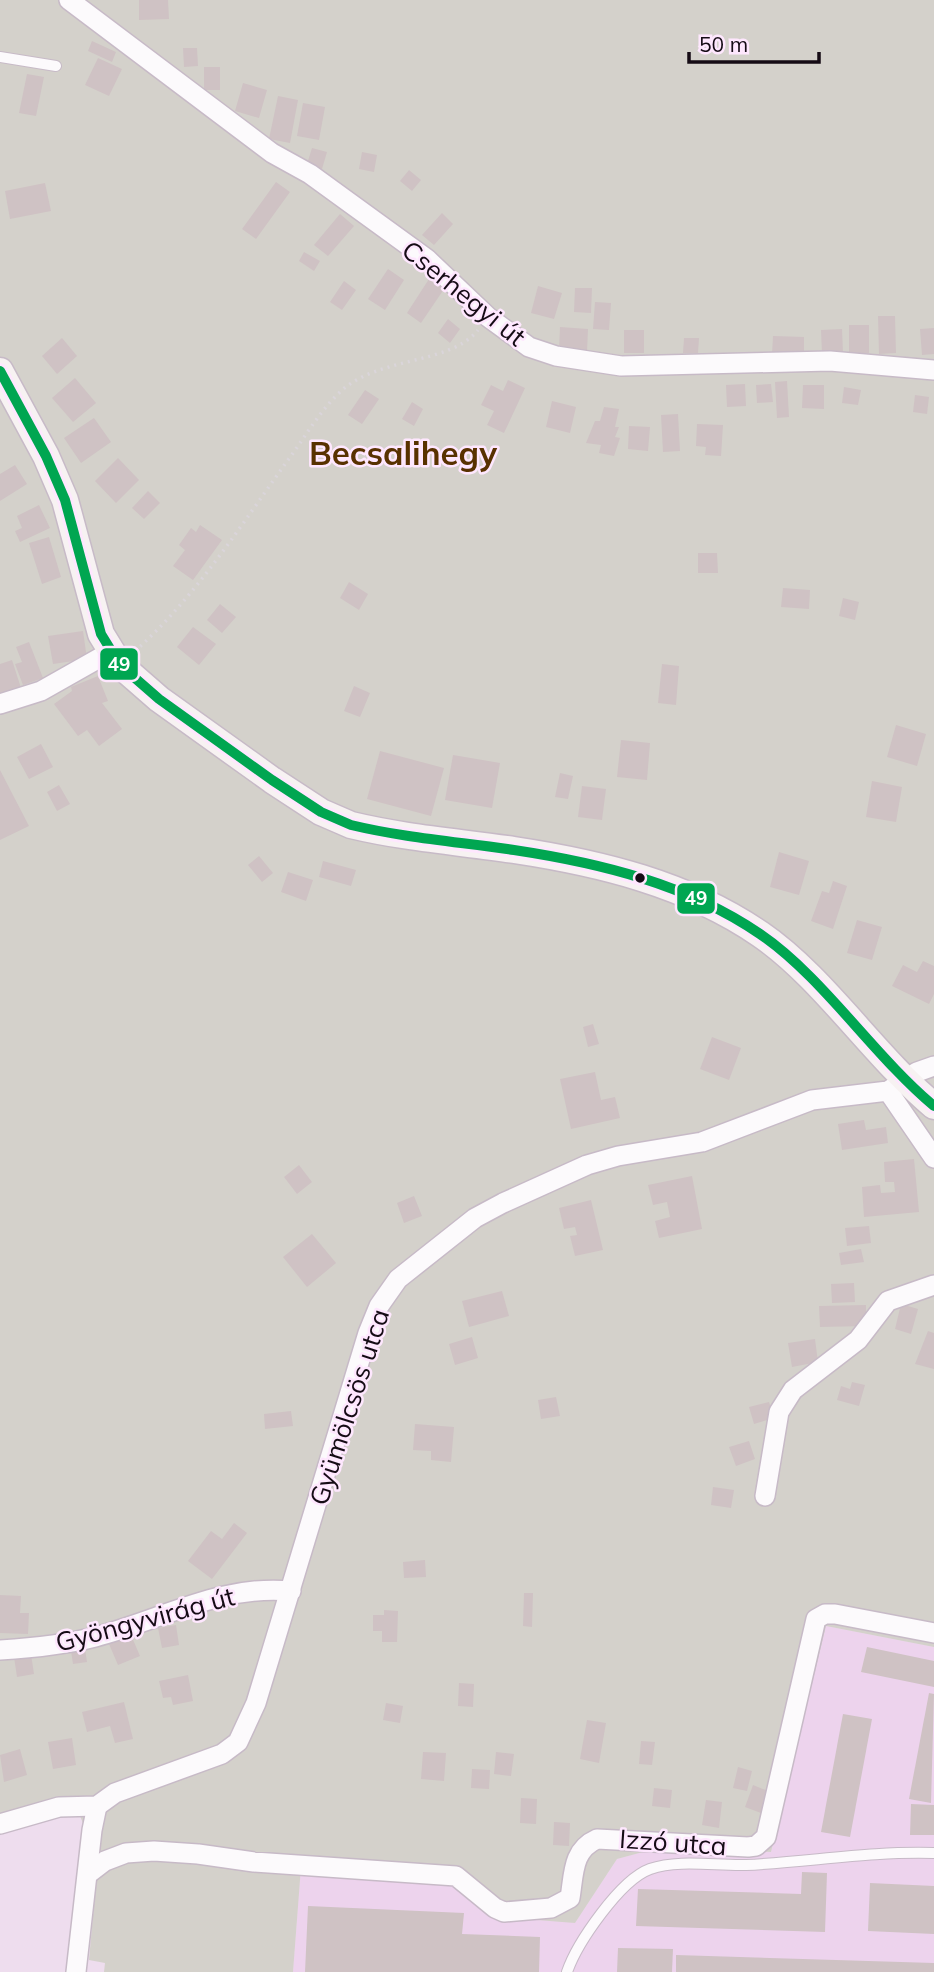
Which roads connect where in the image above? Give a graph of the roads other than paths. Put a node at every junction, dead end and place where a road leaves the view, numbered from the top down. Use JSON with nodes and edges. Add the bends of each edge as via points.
{"nodes":[{"id":1,"x":69,"y":0,"type":"edge"},
{"id":2,"x":0,"y":57,"type":"edge"},
{"id":3,"x":56,"y":66,"type":"dead end"},
{"id":4,"x":934,"y":370,"type":"edge"},
{"id":5,"x":0,"y":371,"type":"edge"},
{"id":6,"x":115,"y":659,"type":"junction"},
{"id":7,"x":0,"y":705,"type":"edge"},
{"id":8,"x":934,"y":1066,"type":"edge"},
{"id":9,"x":896,"y":1085,"type":"junction"},
{"id":10,"x":934,"y":1106,"type":"edge"},
{"id":11,"x":934,"y":1158,"type":"edge"},
{"id":12,"x":934,"y":1285,"type":"edge"},
{"id":13,"x":765,"y":1496,"type":"dead end"},
{"id":14,"x":291,"y":1591,"type":"junction"},
{"id":15,"x":934,"y":1633,"type":"edge"},
{"id":16,"x":0,"y":1650,"type":"edge"},
{"id":17,"x":97,"y":1806,"type":"junction"},
{"id":18,"x":0,"y":1824,"type":"edge"},
{"id":19,"x":934,"y":1853,"type":"edge"},
{"id":20,"x":88,"y":1874,"type":"junction"},
{"id":21,"x":76,"y":1972,"type":"edge"},
{"id":22,"x":568,"y":1972,"type":"edge"}],
"edges":[{"from":1,"to":4,"type":"street","name":"Cserhegyi út","via":[[272,153],[310,174],[428,259],[488,317],[529,347],[598,364],[830,360]]},
{"from":2,"to":3,"type":"lane"},
{"from":5,"to":6,"type":"main road","via":[[65,500],[100,634]]},
{"from":6,"to":7,"type":"street"},
{"from":6,"to":9,"type":"main road","via":[[159,699],[272,780],[321,812],[351,825],[586,863],[662,884],[726,914],[762,935],[799,968]]},
{"from":8,"to":9,"type":"street","name":"Gyümölcsös utca"},
{"from":9,"to":10,"type":"main road"},
{"from":9,"to":11,"type":"street"},
{"from":9,"to":14,"type":"street","name":"Gyümölcsös utca","via":[[812,1100],[702,1142],[587,1166],[475,1218],[398,1279],[368,1333]]},
{"from":12,"to":13,"type":"street","via":[[888,1301],[858,1340],[793,1391],[779,1412]]},
{"from":14,"to":16,"type":"street","name":"Gyöngyvirág út","via":[[229,1593],[95,1637]]},
{"from":14,"to":17,"type":"street","name":"Gyümölcsös utca","via":[[249,1724],[238,1742],[222,1754],[115,1793]]},
{"from":15,"to":20,"type":"street","name":"Izzó utca","via":[[835,1614],[816,1619],[763,1843],[748,1847],[597,1839],[576,1858],[570,1898],[551,1908],[504,1912],[456,1876],[198,1854],[126,1853]]},
{"from":17,"to":18,"type":"street","name":"Gyümölcsös utca","via":[[60,1807]]},
{"from":17,"to":20,"type":"street"},
{"from":19,"to":22,"type":"lane","via":[[650,1869],[630,1880],[604,1912],[573,1955]]},
{"from":20,"to":21,"type":"street"}]}
